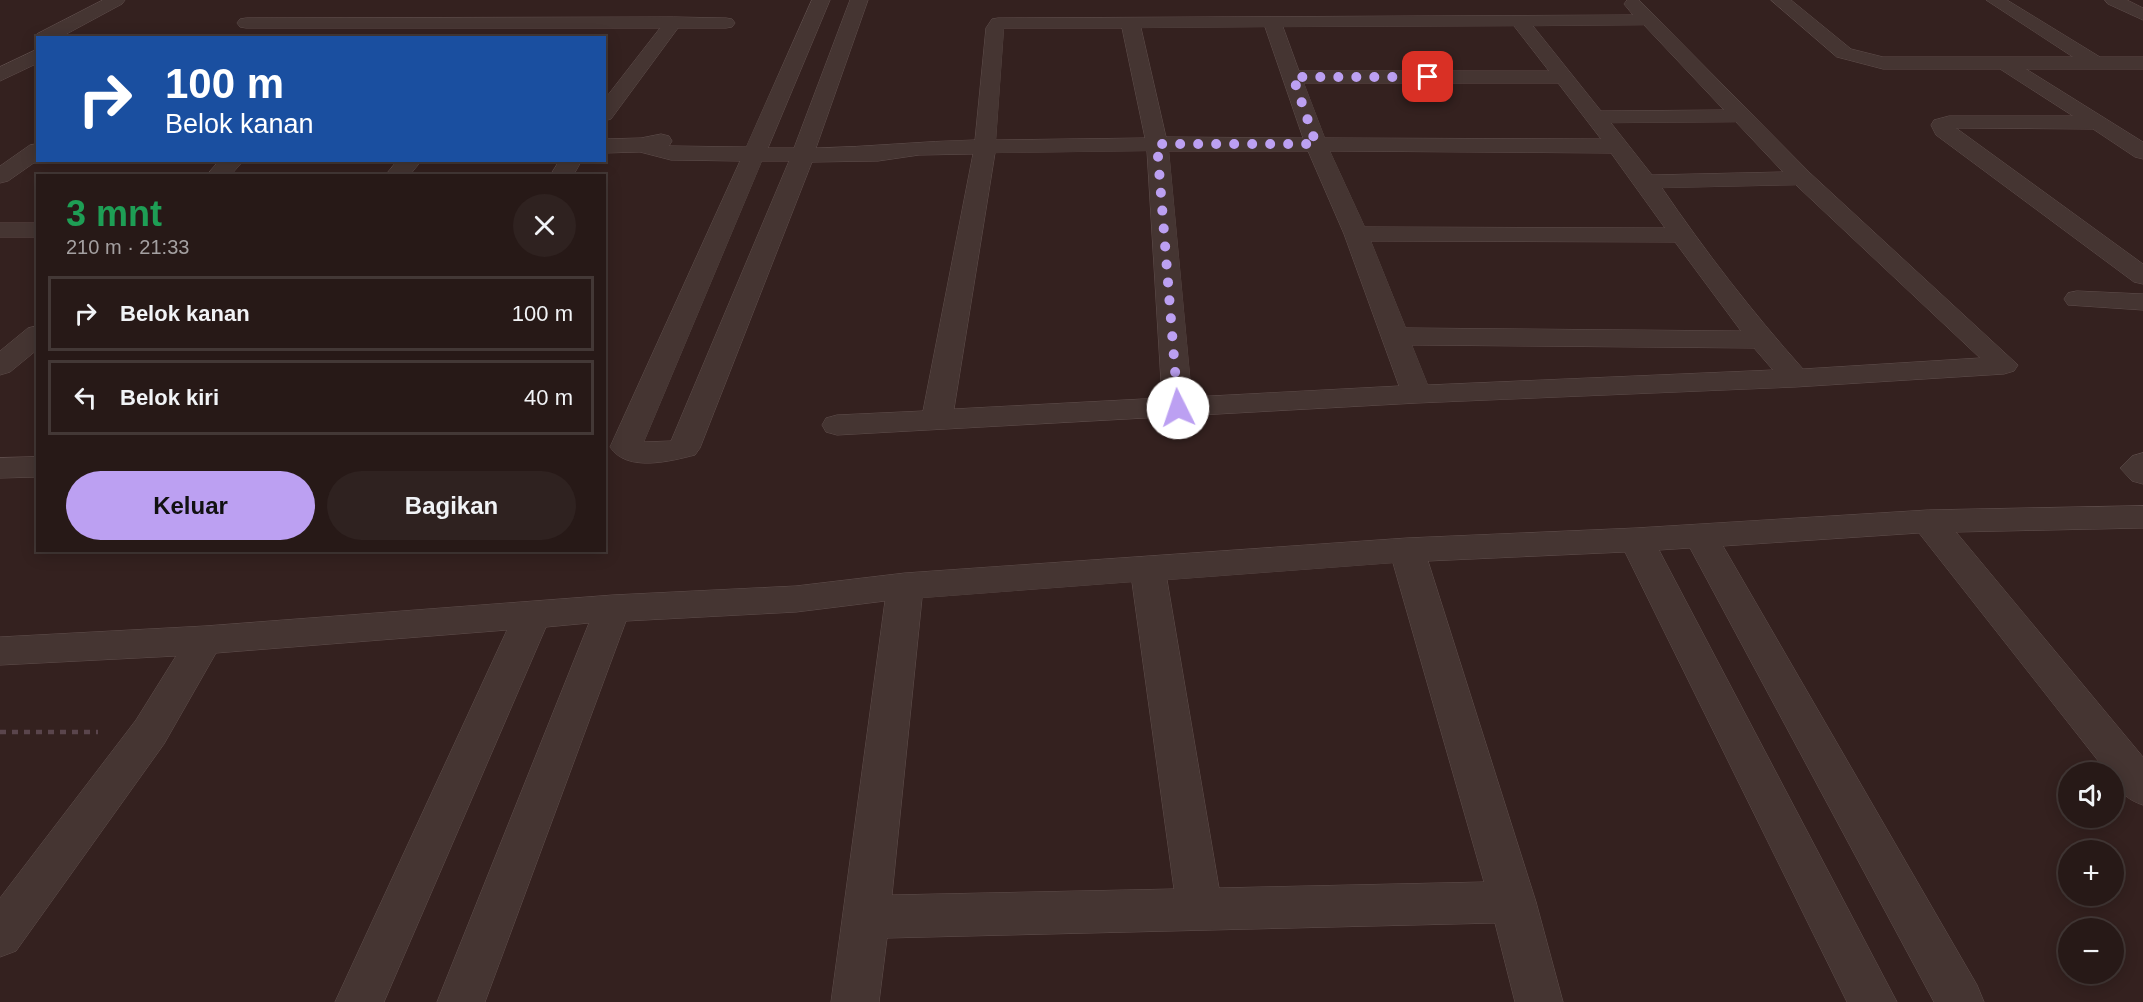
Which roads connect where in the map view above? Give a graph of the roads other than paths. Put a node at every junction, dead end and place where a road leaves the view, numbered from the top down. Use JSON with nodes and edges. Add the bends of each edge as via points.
{"nodes":[{"id":1,"x":821,"y":0,"type":"edge"},
{"id":2,"x":859,"y":0,"type":"edge"},
{"id":3,"x":1629,"y":0,"type":"edge"},
{"id":4,"x":1780,"y":0,"type":"edge"},
{"id":5,"x":1995,"y":0,"type":"edge"},
{"id":6,"x":2114,"y":0,"type":"edge"},
{"id":7,"x":123,"y":3,"type":"edge"},
{"id":8,"x":274,"y":6,"type":"dead end"},
{"id":9,"x":2143,"y":15,"type":"edge"},
{"id":10,"x":1519,"y":20,"type":"junction"},
{"id":11,"x":1648,"y":20,"type":"junction"},
{"id":12,"x":1130,"y":21,"type":"junction"},
{"id":13,"x":674,"y":22,"type":"junction"},
{"id":14,"x":1272,"y":22,"type":"junction"},
{"id":15,"x":246,"y":23,"type":"junction"},
{"id":16,"x":726,"y":23,"type":"dead end"},
{"id":17,"x":398,"y":24,"type":"junction"},
{"id":18,"x":527,"y":31,"type":"edge"},
{"id":19,"x":230,"y":33,"type":"dead end"},
{"id":20,"x":49,"y":36,"type":"edge"},
{"id":21,"x":73,"y":36,"type":"edge"},
{"id":22,"x":383,"y":36,"type":"edge"},
{"id":23,"x":36,"y":42,"type":"edge"},
{"id":24,"x":1870,"y":42,"type":"dead end"},
{"id":25,"x":2025,"y":42,"type":"dead end"},
{"id":26,"x":2061,"y":42,"type":"junction"},
{"id":27,"x":1834,"y":43,"type":"junction"},
{"id":28,"x":36,"y":56,"type":"edge"},
{"id":29,"x":0,"y":61,"type":"edge"},
{"id":30,"x":2094,"y":62,"type":"junction"},
{"id":31,"x":2004,"y":63,"type":"junction"},
{"id":32,"x":2143,"y":63,"type":"edge"},
{"id":33,"x":0,"y":75,"type":"edge"},
{"id":34,"x":1293,"y":77,"type":"junction"},
{"id":35,"x":1562,"y":77,"type":"junction"},
{"id":36,"x":606,"y":112,"type":"edge"},
{"id":37,"x":1740,"y":116,"type":"junction"},
{"id":38,"x":1594,"y":117,"type":"junction"},
{"id":39,"x":2097,"y":123,"type":"junction"},
{"id":40,"x":779,"y":144,"type":"junction"},
{"id":41,"x":1157,"y":144,"type":"junction"},
{"id":42,"x":1316,"y":144,"type":"junction"},
{"id":43,"x":606,"y":146,"type":"edge"},
{"id":44,"x":985,"y":146,"type":"junction"},
{"id":45,"x":1617,"y":146,"type":"junction"},
{"id":46,"x":36,"y":151,"type":"edge"},
{"id":47,"x":2143,"y":152,"type":"edge"},
{"id":48,"x":231,"y":162,"type":"edge"},
{"id":49,"x":409,"y":162,"type":"edge"},
{"id":50,"x":219,"y":174,"type":"edge"},
{"id":51,"x":398,"y":174,"type":"edge"},
{"id":52,"x":0,"y":176,"type":"edge"},
{"id":53,"x":1802,"y":178,"type":"junction"},
{"id":54,"x":1646,"y":182,"type":"junction"},
{"id":55,"x":0,"y":230,"type":"edge"},
{"id":56,"x":36,"y":230,"type":"edge"},
{"id":57,"x":1356,"y":234,"type":"junction"},
{"id":58,"x":1682,"y":235,"type":"junction"},
{"id":59,"x":2143,"y":276,"type":"edge"},
{"id":60,"x":2077,"y":299,"type":"dead end"},
{"id":61,"x":2143,"y":302,"type":"edge"},
{"id":62,"x":35,"y":336,"type":"edge"},
{"id":63,"x":1395,"y":336,"type":"junction"},
{"id":64,"x":0,"y":338,"type":"edge"},
{"id":65,"x":1762,"y":340,"type":"junction"},
{"id":66,"x":0,"y":366,"type":"edge"},
{"id":67,"x":1796,"y":378,"type":"junction"},
{"id":68,"x":1417,"y":394,"type":"junction"},
{"id":69,"x":1178,"y":408,"type":"junction"},
{"id":70,"x":937,"y":420,"type":"junction"},
{"id":71,"x":837,"y":425,"type":"dead end"},
{"id":72,"x":2143,"y":463,"type":"edge"},
{"id":73,"x":36,"y":467,"type":"edge"},
{"id":74,"x":0,"y":468,"type":"edge"},
{"id":75,"x":2143,"y":474,"type":"edge"},
{"id":76,"x":2143,"y":518,"type":"edge"},
{"id":77,"x":1928,"y":521,"type":"junction"},
{"id":78,"x":1700,"y":536,"type":"junction"},
{"id":79,"x":1636,"y":540,"type":"junction"},
{"id":80,"x":1407,"y":550,"type":"junction"},
{"id":81,"x":1148,"y":569,"type":"junction"},
{"id":82,"x":905,"y":586,"type":"junction"},
{"id":83,"x":572,"y":611,"type":"junction"},
{"id":84,"x":205,"y":640,"type":"junction"},
{"id":85,"x":0,"y":651,"type":"edge"},
{"id":86,"x":2143,"y":787,"type":"edge"},
{"id":87,"x":1513,"y":902,"type":"junction"},
{"id":88,"x":1200,"y":909,"type":"junction"},
{"id":89,"x":867,"y":917,"type":"junction"},
{"id":90,"x":0,"y":935,"type":"edge"},
{"id":91,"x":359,"y":1002,"type":"edge"},
{"id":92,"x":461,"y":1002,"type":"edge"},
{"id":93,"x":855,"y":1002,"type":"edge"},
{"id":94,"x":1539,"y":1002,"type":"edge"},
{"id":95,"x":1873,"y":1002,"type":"edge"},
{"id":96,"x":1960,"y":1002,"type":"edge"}],
"edges":[{"from":1,"to":40,"type":"street"},
{"from":2,"to":40,"type":"street"},
{"from":3,"to":11,"type":"street"},
{"from":4,"to":27,"type":"street"},
{"from":5,"to":26,"type":"street"},
{"from":6,"to":9,"type":"street"},
{"from":7,"to":20,"type":"street"},
{"from":7,"to":21,"type":"street"},
{"from":8,"to":15,"type":"street"},
{"from":10,"to":11,"type":"street"},
{"from":10,"to":14,"type":"street"},
{"from":10,"to":35,"type":"street"},
{"from":11,"to":37,"type":"street"},
{"from":12,"to":14,"type":"street"},
{"from":12,"to":41,"type":"street"},
{"from":12,"to":44,"type":"street","via":[[998,23]]},
{"from":13,"to":16,"type":"street"},
{"from":13,"to":18,"type":"street"},
{"from":13,"to":36,"type":"street"},
{"from":14,"to":34,"type":"street"},
{"from":15,"to":17,"type":"street"},
{"from":15,"to":19,"type":"street"},
{"from":17,"to":18,"type":"street"},
{"from":17,"to":22,"type":"street"},
{"from":23,"to":29,"type":"street"},
{"from":24,"to":27,"type":"street"},
{"from":25,"to":26,"type":"street"},
{"from":26,"to":30,"type":"street"},
{"from":27,"to":31,"type":"street","via":[[1844,53],[1883,63]]},
{"from":28,"to":33,"type":"street"},
{"from":30,"to":31,"type":"street"},
{"from":30,"to":32,"type":"street"},
{"from":31,"to":39,"type":"street"},
{"from":34,"to":35,"type":"street"},
{"from":34,"to":42,"type":"street"},
{"from":35,"to":38,"type":"street"},
{"from":37,"to":38,"type":"street"},
{"from":37,"to":53,"type":"street"},
{"from":38,"to":45,"type":"street"},
{"from":39,"to":47,"type":"street"},
{"from":39,"to":59,"type":"street","via":[[1942,125]]},
{"from":40,"to":40,"type":"street","via":[[684,448],[644,451],[626,447]]},
{"from":40,"to":43,"type":"street","via":[[671,153],[641,146]]},
{"from":40,"to":44,"type":"street","via":[[878,154]]},
{"from":41,"to":42,"type":"street"},
{"from":41,"to":44,"type":"street"},
{"from":41,"to":69,"type":"street"},
{"from":42,"to":45,"type":"street"},
{"from":42,"to":57,"type":"street"},
{"from":44,"to":70,"type":"street"},
{"from":45,"to":54,"type":"street"},
{"from":46,"to":52,"type":"street"},
{"from":48,"to":50,"type":"street"},
{"from":49,"to":51,"type":"street"},
{"from":53,"to":54,"type":"street"},
{"from":53,"to":67,"type":"street","via":[[2004,365]]},
{"from":54,"to":58,"type":"street"},
{"from":55,"to":56,"type":"street"},
{"from":57,"to":58,"type":"street"},
{"from":57,"to":63,"type":"street"},
{"from":58,"to":65,"type":"street"},
{"from":60,"to":61,"type":"street"},
{"from":62,"to":64,"type":"street"},
{"from":62,"to":66,"type":"street"},
{"from":63,"to":65,"type":"street"},
{"from":63,"to":68,"type":"street"},
{"from":65,"to":67,"type":"street"},
{"from":67,"to":68,"type":"street"},
{"from":68,"to":69,"type":"street"},
{"from":69,"to":70,"type":"street"},
{"from":70,"to":71,"type":"street"},
{"from":72,"to":75,"type":"street","via":[[2136,468]]},
{"from":73,"to":74,"type":"street"},
{"from":76,"to":77,"type":"street"},
{"from":77,"to":78,"type":"street"},
{"from":77,"to":86,"type":"street"},
{"from":78,"to":79,"type":"street"},
{"from":78,"to":96,"type":"street"},
{"from":79,"to":80,"type":"street"},
{"from":79,"to":95,"type":"street"},
{"from":80,"to":81,"type":"street"},
{"from":80,"to":87,"type":"street"},
{"from":81,"to":82,"type":"street"},
{"from":81,"to":88,"type":"street"},
{"from":82,"to":83,"type":"street","via":[[796,599]]},
{"from":82,"to":89,"type":"street"},
{"from":83,"to":84,"type":"street"},
{"from":83,"to":91,"type":"street"},
{"from":83,"to":92,"type":"street"},
{"from":84,"to":85,"type":"street"},
{"from":84,"to":90,"type":"street","via":[[150,732]]},
{"from":87,"to":88,"type":"street"},
{"from":87,"to":94,"type":"street"},
{"from":88,"to":89,"type":"street"},
{"from":89,"to":93,"type":"street"}]}
